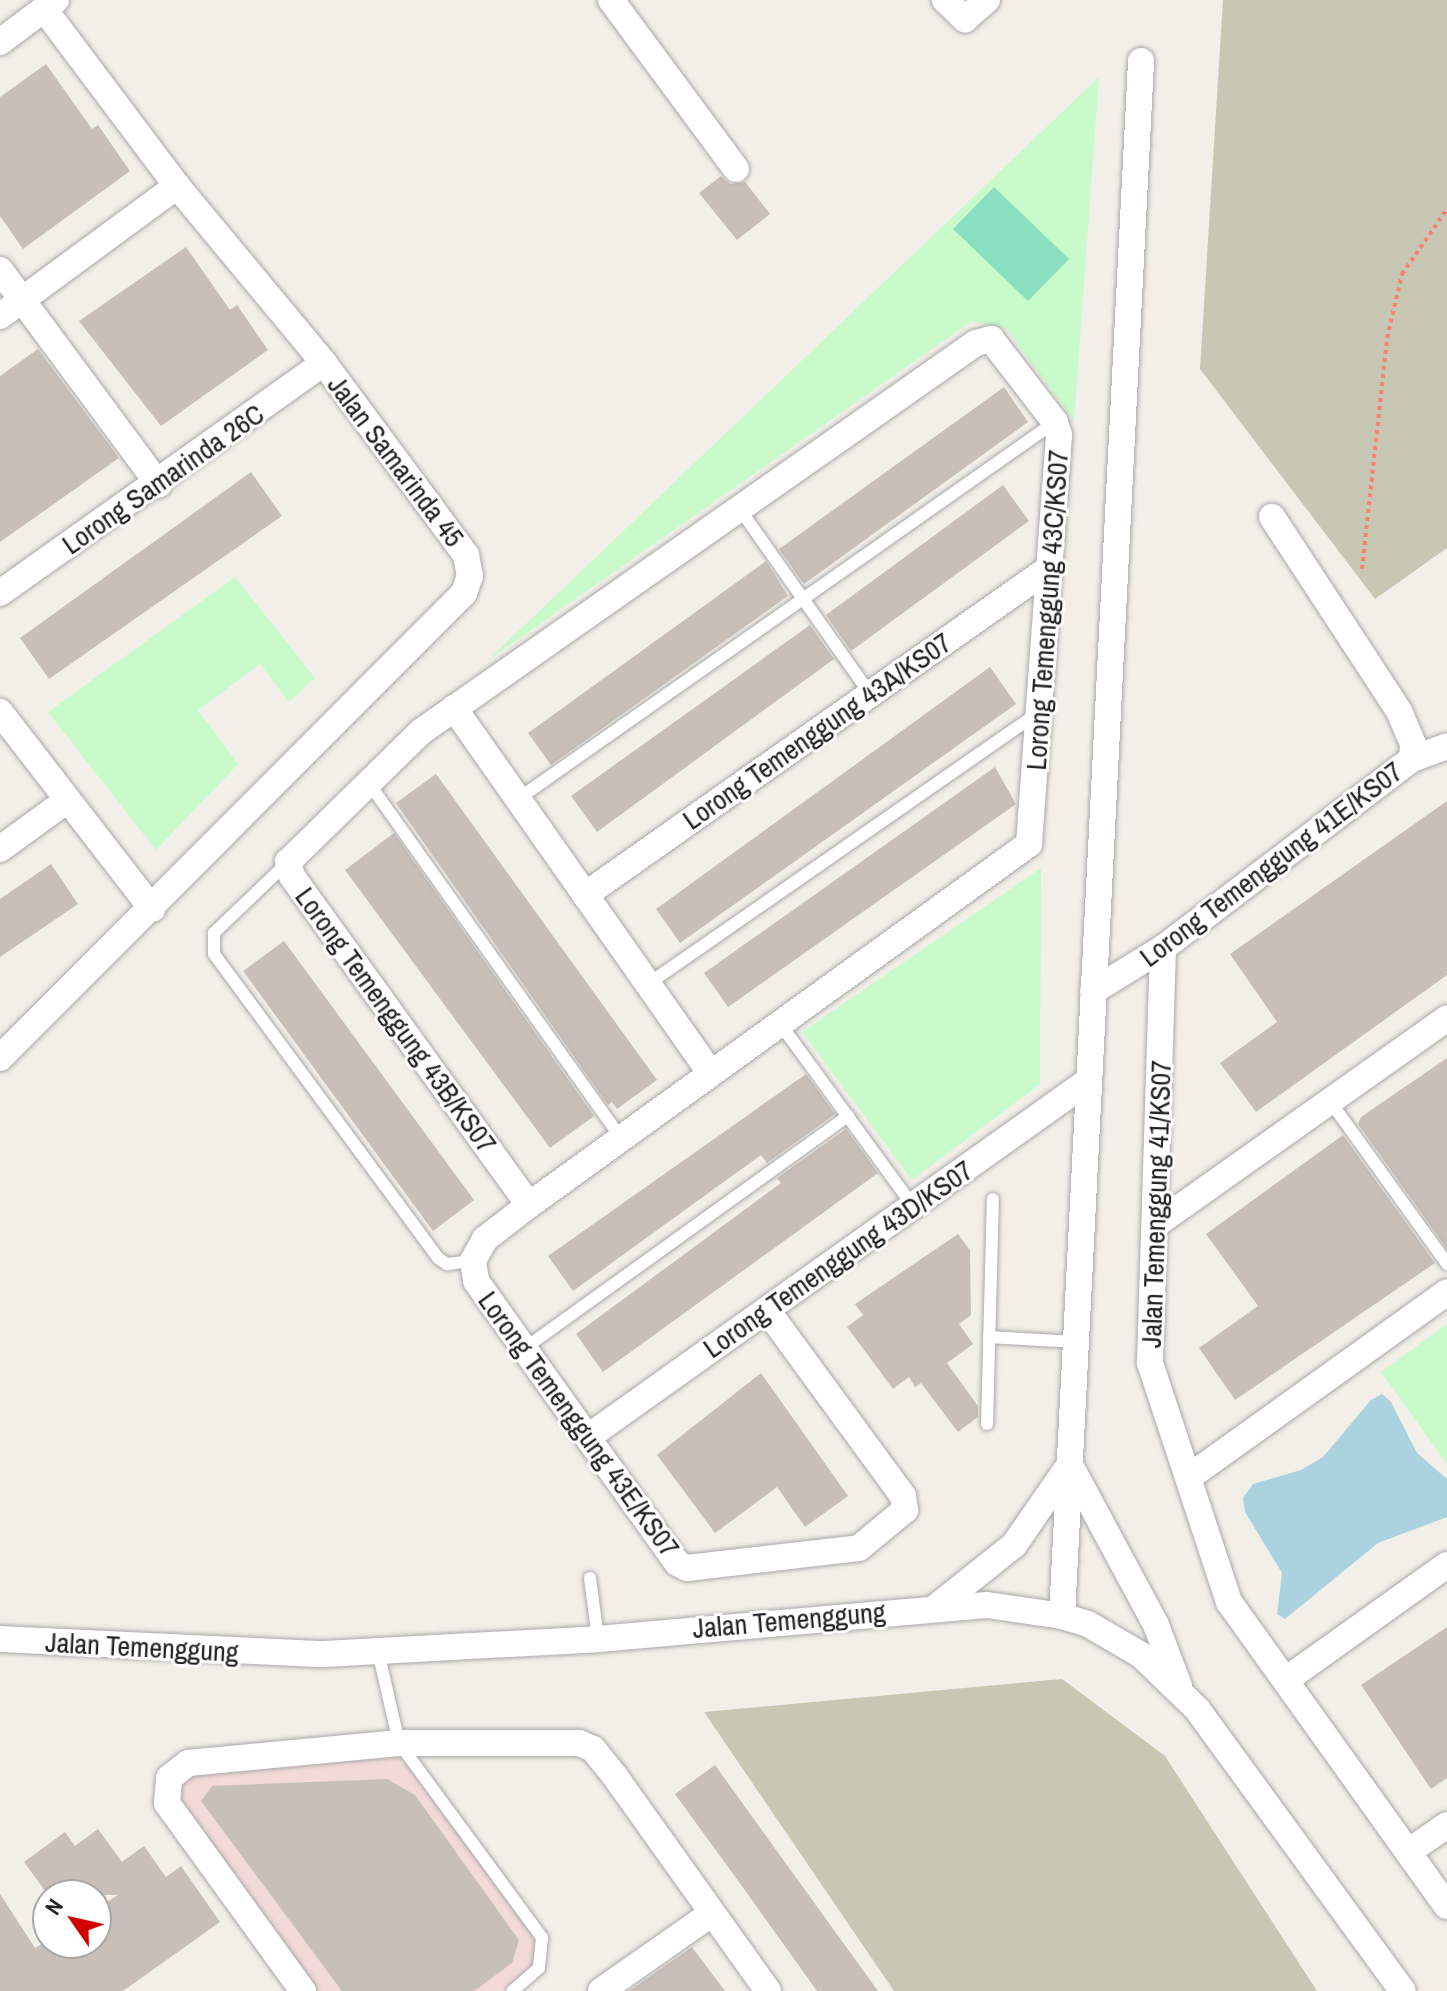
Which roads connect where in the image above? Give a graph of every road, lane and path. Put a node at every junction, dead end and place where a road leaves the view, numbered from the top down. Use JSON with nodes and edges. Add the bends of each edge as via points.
{"nodes":[{"id":1,"x":611,"y":0,"type":"edge"},
{"id":2,"x":945,"y":0,"type":"edge"},
{"id":3,"x":987,"y":0,"type":"edge"},
{"id":4,"x":50,"y":4,"type":"edge"},
{"id":5,"x":0,"y":42,"type":"edge"},
{"id":6,"x":1141,"y":61,"type":"dead end"},
{"id":7,"x":736,"y":169,"type":"dead end"},
{"id":8,"x":177,"y":186,"type":"junction"},
{"id":9,"x":1447,"y":209,"type":"edge"},
{"id":10,"x":0,"y":270,"type":"edge"},
{"id":11,"x":23,"y":300,"type":"junction"},
{"id":12,"x":0,"y":316,"type":"edge"},
{"id":13,"x":324,"y":363,"type":"junction"},
{"id":14,"x":1055,"y":422,"type":"junction"},
{"id":15,"x":159,"y":485,"type":"junction"},
{"id":16,"x":739,"y":508,"type":"junction"},
{"id":17,"x":1272,"y":517,"type":"dead end"},
{"id":18,"x":1048,"y":569,"type":"junction"},
{"id":19,"x":1362,"y":569,"type":"dead end"},
{"id":20,"x":0,"y":593,"type":"edge"},
{"id":21,"x":805,"y":601,"type":"junction"},
{"id":22,"x":870,"y":694,"type":"junction"},
{"id":23,"x":454,"y":708,"type":"junction"},
{"id":24,"x":1040,"y":711,"type":"junction"},
{"id":25,"x":0,"y":712,"type":"edge"},
{"id":26,"x":1447,"y":746,"type":"edge"},
{"id":27,"x":1412,"y":759,"type":"junction"},
{"id":28,"x":368,"y":782,"type":"junction"},
{"id":29,"x":518,"y":799,"type":"junction"},
{"id":30,"x":66,"y":801,"type":"junction"},
{"id":31,"x":0,"y":849,"type":"edge"},
{"id":32,"x":288,"y":862,"type":"junction"},
{"id":33,"x":585,"y":895,"type":"junction"},
{"id":34,"x":152,"y":909,"type":"junction"},
{"id":35,"x":1163,"y":948,"type":"junction"},
{"id":36,"x":648,"y":984,"type":"junction"},
{"id":37,"x":1093,"y":991,"type":"junction"},
{"id":38,"x":1447,"y":1018,"type":"edge"},
{"id":39,"x":781,"y":1025,"type":"junction"},
{"id":40,"x":0,"y":1058,"type":"edge"},
{"id":41,"x":711,"y":1073,"type":"junction"},
{"id":42,"x":1088,"y":1081,"type":"junction"},
{"id":43,"x":1330,"y":1101,"type":"junction"},
{"id":44,"x":848,"y":1116,"type":"junction"},
{"id":45,"x":621,"y":1138,"type":"junction"},
{"id":46,"x":993,"y":1199,"type":"dead end"},
{"id":47,"x":529,"y":1205,"type":"junction"},
{"id":48,"x":913,"y":1206,"type":"junction"},
{"id":49,"x":1158,"y":1223,"type":"junction"},
{"id":50,"x":473,"y":1261,"type":"junction"},
{"id":51,"x":1447,"y":1264,"type":"edge"},
{"id":52,"x":1447,"y":1292,"type":"edge"},
{"id":53,"x":767,"y":1310,"type":"junction"},
{"id":54,"x":989,"y":1337,"type":"junction"},
{"id":55,"x":1075,"y":1342,"type":"junction"},
{"id":56,"x":525,"y":1348,"type":"junction"},
{"id":57,"x":987,"y":1424,"type":"dead end"},
{"id":58,"x":588,"y":1437,"type":"junction"},
{"id":59,"x":1069,"y":1464,"type":"junction"},
{"id":60,"x":1189,"y":1477,"type":"junction"},
{"id":61,"x":1447,"y":1565,"type":"edge"},
{"id":62,"x":590,"y":1578,"type":"dead end"},
{"id":63,"x":935,"y":1608,"type":"junction"},
{"id":64,"x":1062,"y":1616,"type":"junction"},
{"id":65,"x":0,"y":1639,"type":"edge"},
{"id":66,"x":598,"y":1639,"type":"junction"},
{"id":67,"x":378,"y":1651,"type":"junction"},
{"id":68,"x":1287,"y":1679,"type":"junction"},
{"id":69,"x":1182,"y":1693,"type":"junction"},
{"id":70,"x":399,"y":1743,"type":"junction"},
{"id":71,"x":1447,"y":1825,"type":"edge"},
{"id":72,"x":1408,"y":1852,"type":"junction"},
{"id":73,"x":1447,"y":1906,"type":"edge"},
{"id":74,"x":711,"y":1914,"type":"junction"},
{"id":75,"x":301,"y":1990,"type":"edge"},
{"id":76,"x":513,"y":1991,"type":"edge"},
{"id":77,"x":601,"y":1991,"type":"edge"},
{"id":78,"x":768,"y":1991,"type":"edge"},
{"id":79,"x":1403,"y":1991,"type":"edge"}],
"edges":[{"from":1,"to":7,"type":"street"},
{"from":2,"to":3,"type":"street","via":[[956,15],[968,19]]},
{"from":4,"to":5,"type":"street"},
{"from":4,"to":8,"type":"street","name":"Jalan Samarinda 45"},
{"from":6,"to":37,"type":"street"},
{"from":8,"to":11,"type":"street"},
{"from":8,"to":13,"type":"street","name":"Jalan Samarinda 45"},
{"from":9,"to":19,"type":"path","via":[[1402,274],[1387,338]]},
{"from":10,"to":11,"type":"street"},
{"from":11,"to":12,"type":"street"},
{"from":11,"to":15,"type":"street"},
{"from":13,"to":15,"type":"street","name":"Lorong Samarinda 26C"},
{"from":13,"to":34,"type":"street","name":"Jalan Samarinda 45","via":[[466,555],[470,576],[464,593]]},
{"from":14,"to":16,"type":"street","name":"Lorong Temenggung 43C/KS07","via":[[1000,346],[991,339],[976,343]]},
{"from":14,"to":18,"type":"street","name":"Lorong Temenggung 43C/KS07","via":[[1059,435]]},
{"from":14,"to":21,"type":"lane"},
{"from":15,"to":20,"type":"street","name":"Lorong Samarinda 26C"},
{"from":16,"to":21,"type":"lane"},
{"from":16,"to":23,"type":"street","name":"Lorong Temenggung 43C/KS07"},
{"from":17,"to":27,"type":"street","name":"Lorong Temenggung 41E/KS07","via":[[1399,711],[1413,744]]},
{"from":18,"to":22,"type":"street","name":"Lorong Temenggung 43A/KS07"},
{"from":18,"to":24,"type":"street","name":"Lorong Temenggung 43C/KS07"},
{"from":21,"to":22,"type":"lane"},
{"from":21,"to":29,"type":"lane"},
{"from":22,"to":33,"type":"street","name":"Lorong Temenggung 43A/KS07"},
{"from":23,"to":28,"type":"street","name":"Lorong Temenggung 43B/KS07"},
{"from":23,"to":29,"type":"street"},
{"from":24,"to":36,"type":"lane"},
{"from":24,"to":39,"type":"street","name":"Lorong Temenggung 43C/KS07","via":[[1033,829],[1021,854]]},
{"from":25,"to":30,"type":"street"},
{"from":26,"to":27,"type":"street"},
{"from":27,"to":35,"type":"street","name":"Lorong Temenggung 41E/KS07"},
{"from":28,"to":32,"type":"street","name":"Lorong Temenggung 43B/KS07"},
{"from":28,"to":45,"type":"lane"},
{"from":29,"to":33,"type":"street"},
{"from":30,"to":31,"type":"street"},
{"from":30,"to":34,"type":"street"},
{"from":32,"to":47,"type":"street","name":"Lorong Temenggung 43B/KS07","via":[[292,876]]},
{"from":32,"to":50,"type":"lane","via":[[214,933],[214,954],[438,1258],[447,1264]]},
{"from":33,"to":36,"type":"street"},
{"from":34,"to":40,"type":"street","name":"Jalan Samarinda 45"},
{"from":35,"to":37,"type":"street","name":"Lorong Temenggung 41E/KS07"},
{"from":35,"to":49,"type":"street","name":"Jalan Temenggung 41/KS07"},
{"from":36,"to":41,"type":"street"},
{"from":37,"to":42,"type":"street"},
{"from":38,"to":43,"type":"street"},
{"from":39,"to":41,"type":"street","name":"Lorong Temenggung 43C/KS07"},
{"from":39,"to":44,"type":"lane"},
{"from":41,"to":45,"type":"street","name":"Lorong Temenggung 43C/KS07"},
{"from":42,"to":48,"type":"street","name":"Lorong Temenggung 43D/KS07"},
{"from":42,"to":55,"type":"street"},
{"from":43,"to":49,"type":"street"},
{"from":43,"to":51,"type":"lane"},
{"from":44,"to":48,"type":"lane"},
{"from":44,"to":56,"type":"lane"},
{"from":45,"to":47,"type":"street","name":"Lorong Temenggung 43C/KS07"},
{"from":46,"to":54,"type":"lane"},
{"from":47,"to":50,"type":"street","name":"Lorong Temenggung 43E/KS07","via":[[485,1239]]},
{"from":48,"to":53,"type":"street","name":"Lorong Temenggung 43D/KS07"},
{"from":49,"to":60,"type":"street","name":"Jalan Temenggung 41/KS07","via":[[1150,1363]]},
{"from":50,"to":56,"type":"street","name":"Lorong Temenggung 43E/KS07","via":[[476,1281]]},
{"from":52,"to":60,"type":"street"},
{"from":53,"to":58,"type":"street","name":"Lorong Temenggung 43D/KS07"},
{"from":53,"to":58,"type":"street","name":"Lorong Temenggung 43E/KS07","via":[[903,1496],[905,1510],[896,1522],[859,1548],[687,1568],[677,1563]]},
{"from":54,"to":55,"type":"lane"},
{"from":54,"to":57,"type":"lane"},
{"from":55,"to":59,"type":"street"},
{"from":56,"to":58,"type":"street","name":"Lorong Temenggung 43E/KS07"},
{"from":59,"to":63,"type":"street","via":[[1014,1545]]},
{"from":59,"to":64,"type":"street"},
{"from":59,"to":69,"type":"street","via":[[1156,1625]]},
{"from":60,"to":68,"type":"street","name":"Jalan Temenggung 41/KS07","via":[[1229,1602]]},
{"from":61,"to":68,"type":"street"},
{"from":62,"to":66,"type":"lane"},
{"from":63,"to":64,"type":"street","name":"Jalan Temenggung","via":[[987,1605]]},
{"from":63,"to":66,"type":"street","name":"Jalan Temenggung"},
{"from":64,"to":69,"type":"street","name":"Jalan Temenggung","via":[[1114,1638]]},
{"from":65,"to":67,"type":"street","name":"Jalan Temenggung","via":[[162,1650]]},
{"from":66,"to":67,"type":"street","name":"Jalan Temenggung"},
{"from":67,"to":70,"type":"lane"},
{"from":68,"to":72,"type":"street","name":"Jalan Temenggung 41/KS07"},
{"from":69,"to":79,"type":"street","name":"Jalan Temenggung"},
{"from":70,"to":74,"type":"street","via":[[579,1743],[593,1749]]},
{"from":70,"to":75,"type":"street","via":[[188,1763],[169,1778],[167,1803]]},
{"from":70,"to":76,"type":"lane","via":[[542,1938],[539,1968]]},
{"from":71,"to":72,"type":"street"},
{"from":72,"to":73,"type":"street","name":"Jalan Temenggung 41/KS07"},
{"from":74,"to":77,"type":"street"},
{"from":74,"to":78,"type":"street"}]}
